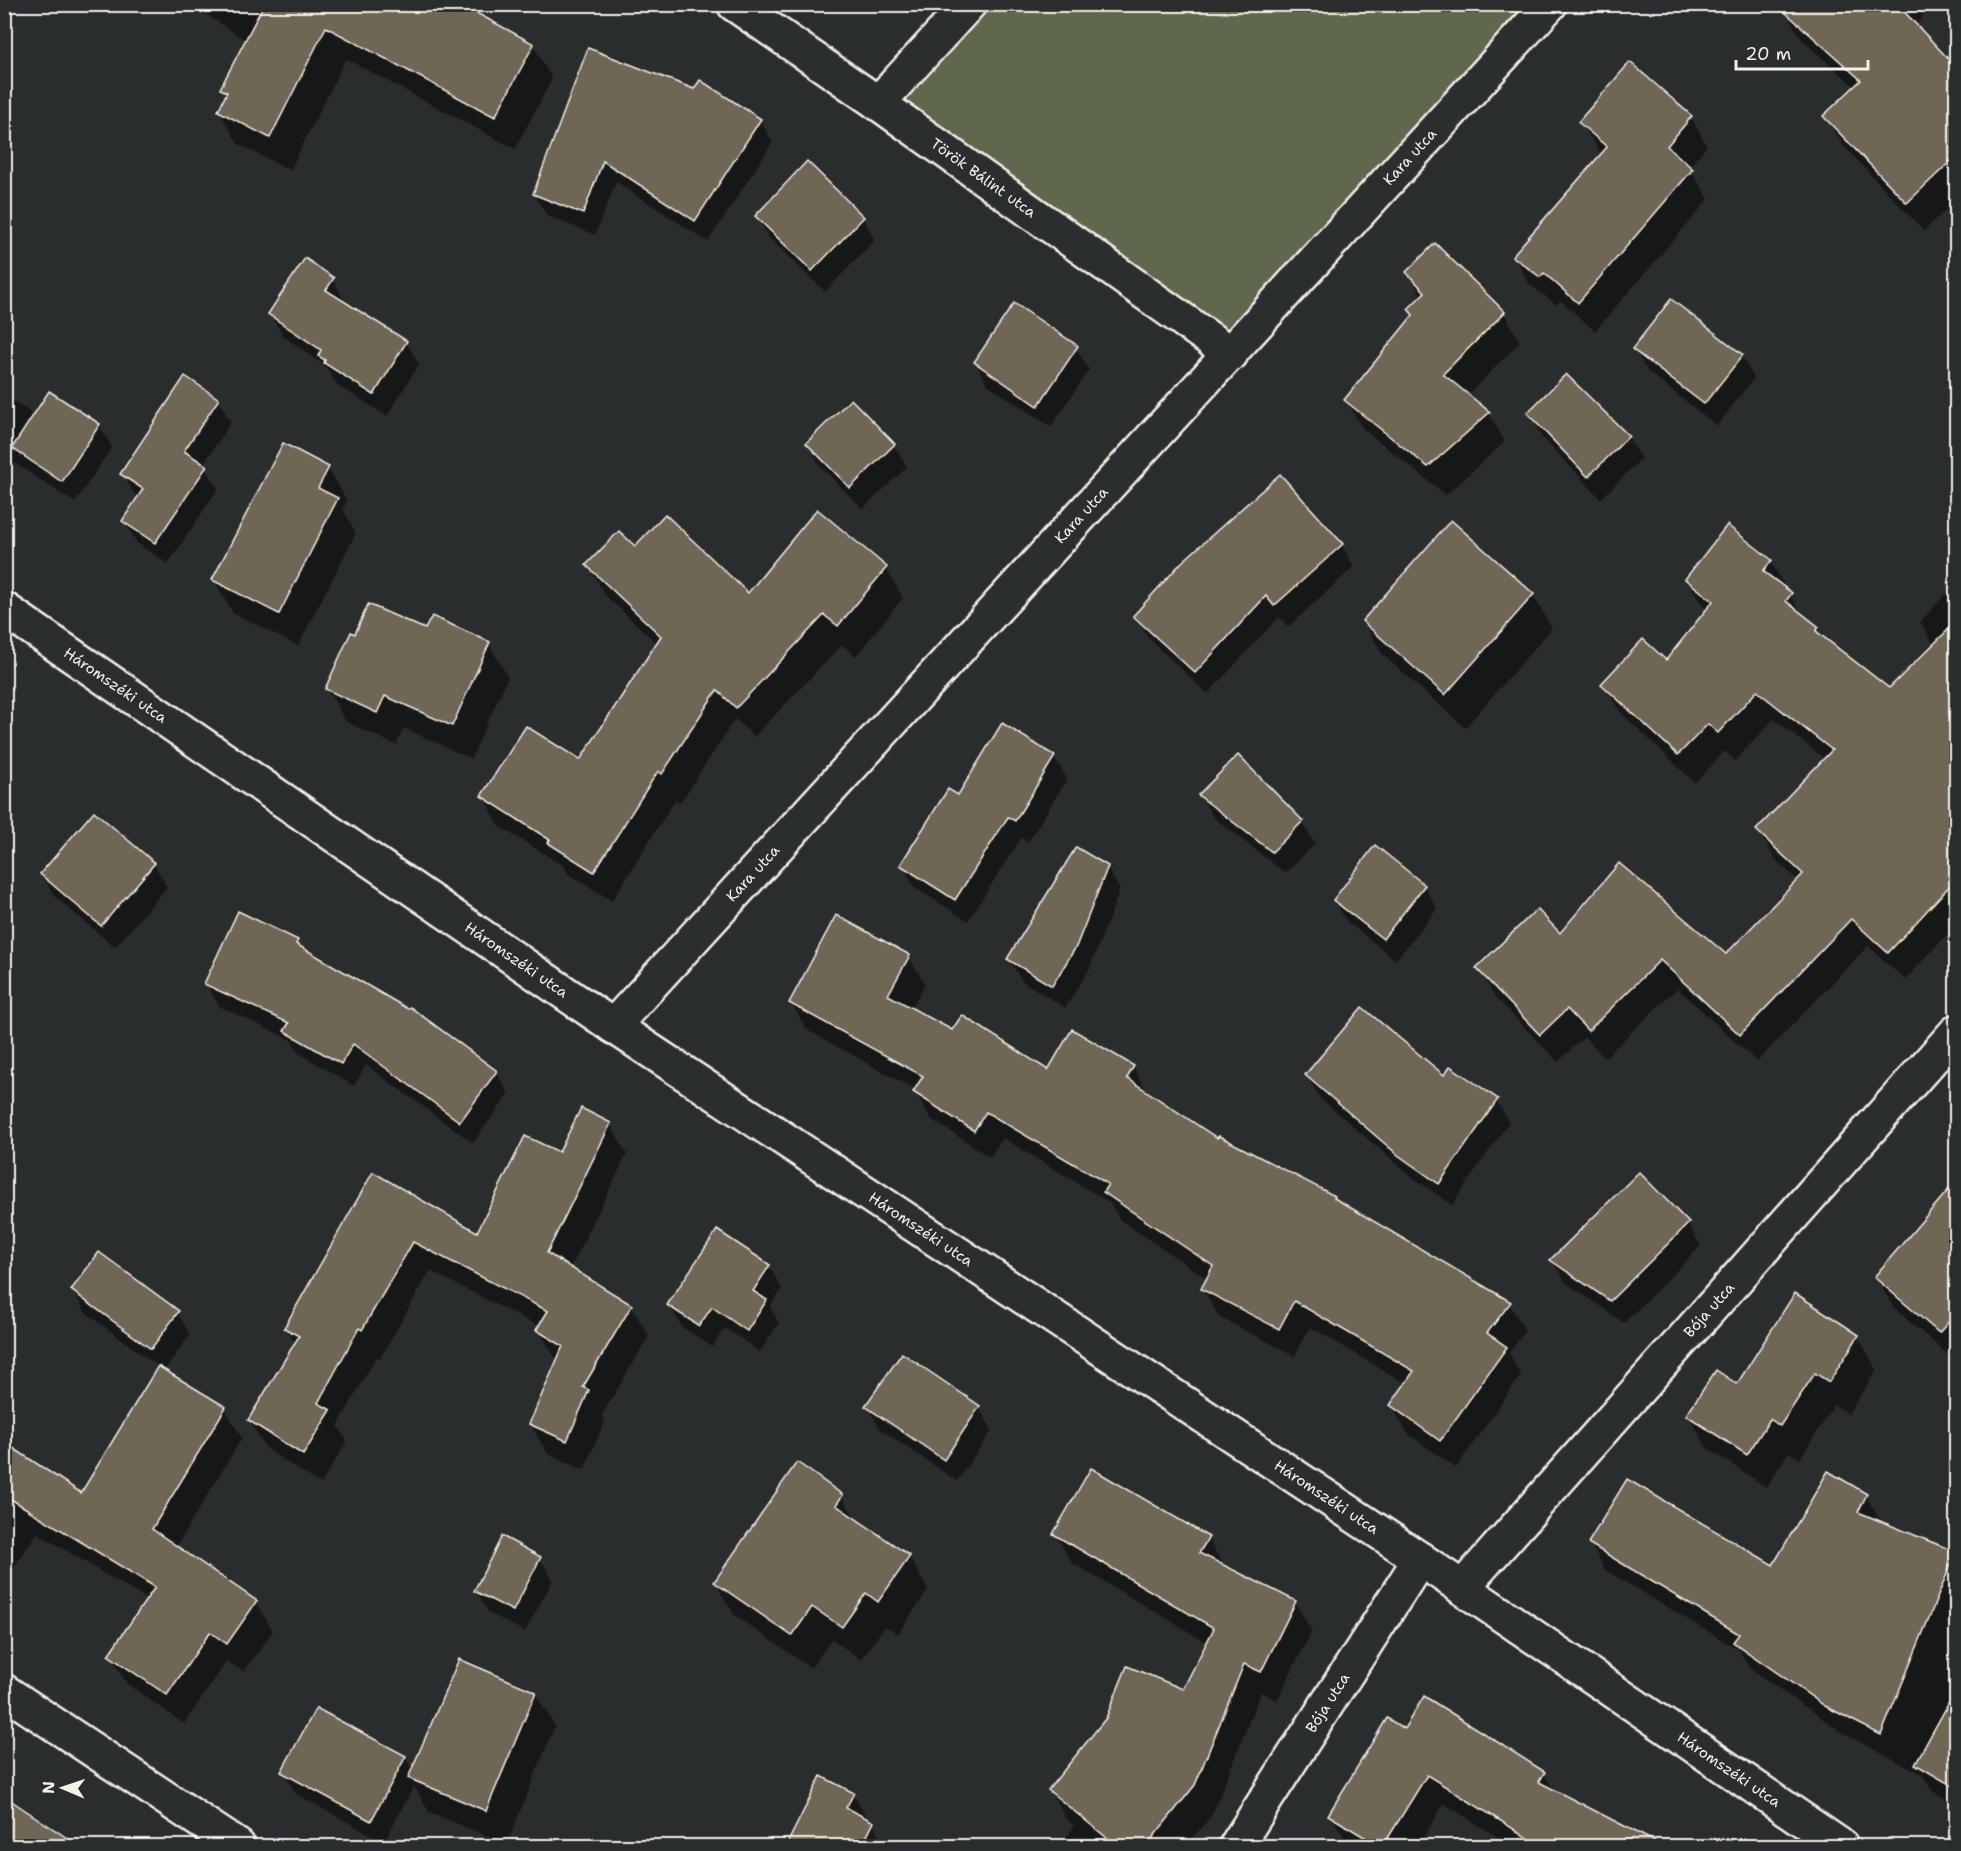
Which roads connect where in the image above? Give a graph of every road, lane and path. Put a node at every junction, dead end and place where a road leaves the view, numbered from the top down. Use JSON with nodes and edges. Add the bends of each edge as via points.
{"nodes":[{"id":1,"x":734,"y":4,"type":"edge"},
{"id":2,"x":969,"y":4,"type":"edge"},
{"id":3,"x":1550,"y":4,"type":"edge"},
{"id":4,"x":878,"y":103,"type":"junction"},
{"id":5,"x":1231,"y":354,"type":"junction"},
{"id":6,"x":4,"y":609,"type":"edge"},
{"id":7,"x":613,"y":1026,"type":"junction"},
{"id":8,"x":1956,"y":1032,"type":"edge"},
{"id":9,"x":1420,"y":1559,"type":"junction"},
{"id":10,"x":1462,"y":1588,"type":"junction"},
{"id":11,"x":4,"y":1691,"type":"edge"},
{"id":12,"x":238,"y":1846,"type":"edge"},
{"id":13,"x":1236,"y":1846,"type":"edge"},
{"id":14,"x":1841,"y":1846,"type":"edge"}],
"edges":[{"from":1,"to":4,"type":"street","name":"Török Bálint utca"},
{"from":2,"to":4,"type":"street"},
{"from":3,"to":5,"type":"street","name":"Kara utca"},
{"from":4,"to":5,"type":"street","name":"Török Bálint utca"},
{"from":5,"to":7,"type":"street","name":"Kara utca"},
{"from":6,"to":7,"type":"street","name":"Háromszéki utca"},
{"from":7,"to":9,"type":"street","name":"Háromszéki utca"},
{"from":8,"to":10,"type":"street","name":"Bója utca"},
{"from":9,"to":10,"type":"street","name":"Háromszéki utca"},
{"from":9,"to":13,"type":"street","name":"Bója utca"},
{"from":10,"to":14,"type":"street","name":"Háromszéki utca"},
{"from":11,"to":12,"type":"street"}]}
